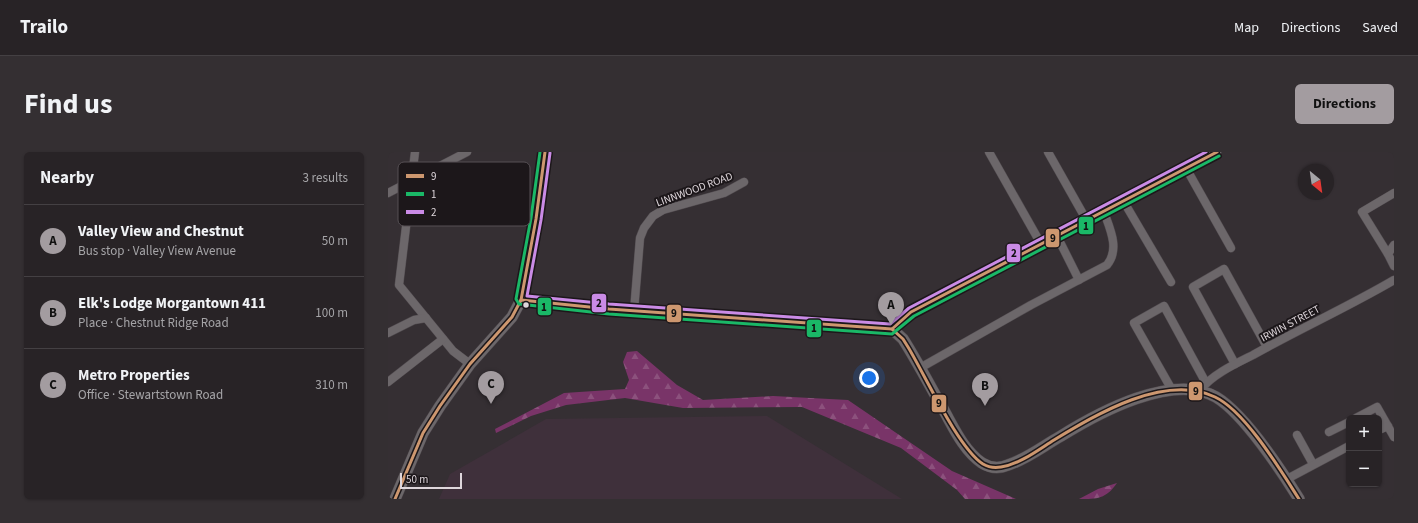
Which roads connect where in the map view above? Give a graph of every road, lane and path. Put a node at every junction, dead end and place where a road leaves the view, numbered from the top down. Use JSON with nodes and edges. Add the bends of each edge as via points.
{"nodes":[{"id":1,"x":415,"y":152,"type":"edge"},
{"id":2,"x":467,"y":152,"type":"edge"},
{"id":3,"x":545,"y":152,"type":"edge"},
{"id":4,"x":989,"y":152,"type":"edge"},
{"id":5,"x":1048,"y":152,"type":"edge"},
{"id":6,"x":1217,"y":152,"type":"edge"},
{"id":7,"x":414,"y":162,"type":"edge"},
{"id":8,"x":448,"y":162,"type":"edge"},
{"id":9,"x":1186,"y":168,"type":"junction"},
{"id":10,"x":744,"y":182,"type":"dead end"},
{"id":11,"x":398,"y":188,"type":"edge"},
{"id":12,"x":388,"y":193,"type":"edge"},
{"id":13,"x":1394,"y":193,"type":"edge"},
{"id":14,"x":1124,"y":202,"type":"junction"},
{"id":15,"x":1104,"y":212,"type":"junction"},
{"id":16,"x":1087,"y":221,"type":"junction"},
{"id":17,"x":406,"y":226,"type":"edge"},
{"id":18,"x":1057,"y":236,"type":"junction"},
{"id":19,"x":1041,"y":244,"type":"junction"},
{"id":20,"x":1394,"y":245,"type":"edge"},
{"id":21,"x":1231,"y":248,"type":"dead end"},
{"id":22,"x":1388,"y":254,"type":"junction"},
{"id":23,"x":1394,"y":266,"type":"edge"},
{"id":24,"x":1080,"y":280,"type":"junction"},
{"id":25,"x":1394,"y":280,"type":"edge"},
{"id":26,"x":1171,"y":282,"type":"dead end"},
{"id":27,"x":521,"y":300,"type":"junction"},
{"id":28,"x":634,"y":311,"type":"junction"},
{"id":29,"x":426,"y":318,"type":"junction"},
{"id":30,"x":892,"y":329,"type":"junction"},
{"id":31,"x":388,"y":333,"type":"edge"},
{"id":32,"x":443,"y":339,"type":"junction"},
{"id":33,"x":1267,"y":347,"type":"junction"},
{"id":34,"x":470,"y":364,"type":"junction"},
{"id":35,"x":1235,"y":364,"type":"junction"},
{"id":36,"x":920,"y":368,"type":"junction"},
{"id":37,"x":388,"y":382,"type":"edge"},
{"id":38,"x":1203,"y":386,"type":"junction"},
{"id":39,"x":1172,"y":390,"type":"junction"},
{"id":40,"x":1362,"y":415,"type":"edge"},
{"id":41,"x":1382,"y":415,"type":"edge"},
{"id":42,"x":1382,"y":416,"type":"edge"},
{"id":43,"x":1346,"y":424,"type":"edge"},
{"id":44,"x":1388,"y":426,"type":"junction"},
{"id":45,"x":1382,"y":429,"type":"edge"},
{"id":46,"x":1329,"y":432,"type":"dead end"},
{"id":47,"x":1297,"y":435,"type":"dead end"},
{"id":48,"x":1394,"y":437,"type":"edge"},
{"id":49,"x":1346,"y":448,"type":"edge"},
{"id":50,"x":1313,"y":464,"type":"junction"},
{"id":51,"x":1287,"y":479,"type":"junction"},
{"id":52,"x":395,"y":499,"type":"edge"},
{"id":53,"x":1299,"y":499,"type":"edge"}],
"edges":[{"from":1,"to":7,"type":"street"},
{"from":2,"to":8,"type":"street"},
{"from":3,"to":27,"type":"street"},
{"from":4,"to":19,"type":"street"},
{"from":5,"to":16,"type":"street"},
{"from":6,"to":9,"type":"street"},
{"from":9,"to":14,"type":"street"},
{"from":9,"to":21,"type":"street"},
{"from":10,"to":28,"type":"street","name":"LINNWOOD ROAD","via":[[724,193],[664,210],[653,216],[640,238]]},
{"from":11,"to":12,"type":"street"},
{"from":13,"to":22,"type":"street","via":[[1362,212]]},
{"from":14,"to":15,"type":"street"},
{"from":14,"to":26,"type":"street"},
{"from":15,"to":16,"type":"street"},
{"from":15,"to":24,"type":"street","via":[[1114,249],[1113,257],[1107,265]]},
{"from":16,"to":18,"type":"street"},
{"from":17,"to":29,"type":"street","via":[[399,285]]},
{"from":18,"to":19,"type":"street"},
{"from":18,"to":24,"type":"street"},
{"from":19,"to":30,"type":"street","via":[[911,312]]},
{"from":20,"to":22,"type":"street"},
{"from":22,"to":23,"type":"street"},
{"from":24,"to":36,"type":"street"},
{"from":25,"to":33,"type":"street","name":"IRWIN STREET"},
{"from":27,"to":28,"type":"street"},
{"from":27,"to":34,"type":"street","via":[[512,317]]},
{"from":28,"to":30,"type":"street"},
{"from":29,"to":31,"type":"street","via":[[414,320]]},
{"from":29,"to":32,"type":"street"},
{"from":30,"to":36,"type":"street","via":[[903,339]]},
{"from":32,"to":34,"type":"street","via":[[453,351]]},
{"from":32,"to":37,"type":"street"},
{"from":33,"to":35,"type":"street","name":"IRWIN STREET"},
{"from":33,"to":35,"type":"street","via":[[1224,269],[1193,287]]},
{"from":34,"to":52,"type":"street","via":[[456,380],[424,433]]},
{"from":35,"to":38,"type":"street","name":"IRWIN STREET"},
{"from":36,"to":39,"type":"street","via":[[971,453],[994,468],[1022,460],[1107,411]]},
{"from":38,"to":39,"type":"street"},
{"from":38,"to":39,"type":"street","via":[[1164,306],[1134,323]]},
{"from":38,"to":51,"type":"street","via":[[1243,421]]},
{"from":40,"to":41,"type":"street","via":[[1377,407]]},
{"from":42,"to":44,"type":"street"},
{"from":43,"to":46,"type":"street"},
{"from":44,"to":45,"type":"street"},
{"from":44,"to":48,"type":"street"},
{"from":47,"to":50,"type":"street"},
{"from":49,"to":50,"type":"street"},
{"from":50,"to":51,"type":"street"},
{"from":51,"to":53,"type":"street"}]}
